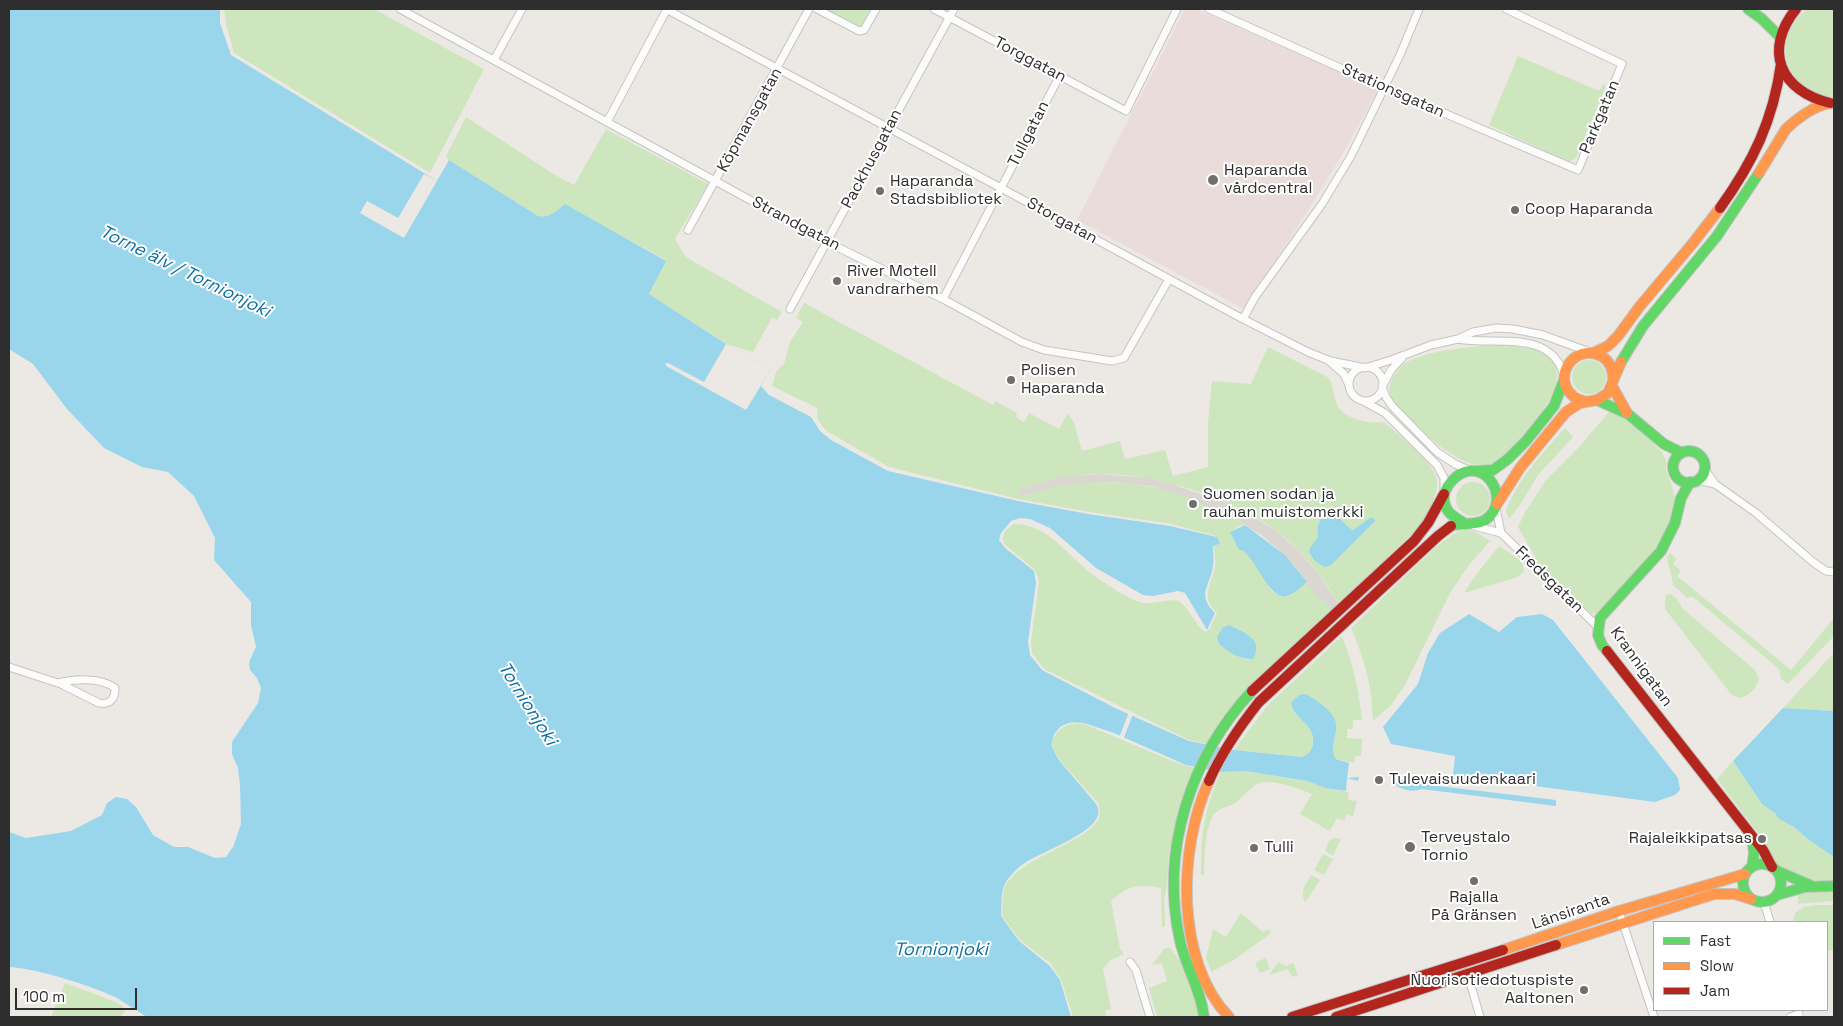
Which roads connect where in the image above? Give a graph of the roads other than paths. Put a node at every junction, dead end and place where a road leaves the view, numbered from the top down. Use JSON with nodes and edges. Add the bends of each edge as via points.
{"nodes":[{"id":1,"x":400,"y":9,"type":"edge"},
{"id":2,"x":522,"y":9,"type":"edge"},
{"id":3,"x":667,"y":9,"type":"edge"},
{"id":4,"x":809,"y":9,"type":"edge"},
{"id":5,"x":817,"y":9,"type":"edge"},
{"id":6,"x":876,"y":9,"type":"edge"},
{"id":7,"x":934,"y":9,"type":"edge"},
{"id":8,"x":954,"y":9,"type":"edge"},
{"id":9,"x":1177,"y":9,"type":"edge"},
{"id":10,"x":1208,"y":9,"type":"edge"},
{"id":11,"x":1419,"y":9,"type":"edge"},
{"id":12,"x":1506,"y":9,"type":"edge"},
{"id":13,"x":1748,"y":9,"type":"edge"},
{"id":14,"x":1796,"y":9,"type":"edge"},
{"id":15,"x":950,"y":17,"type":"junction"},
{"id":16,"x":1780,"y":37,"type":"junction"},
{"id":17,"x":494,"y":60,"type":"junction"},
{"id":18,"x":1781,"y":64,"type":"junction"},
{"id":19,"x":778,"y":69,"type":"junction"},
{"id":20,"x":1060,"y":75,"type":"junction"},
{"id":21,"x":1385,"y":88,"type":"junction"},
{"id":22,"x":1832,"y":103,"type":"edge"},
{"id":23,"x":607,"y":122,"type":"junction"},
{"id":24,"x":888,"y":128,"type":"junction"},
{"id":25,"x":1578,"y":170,"type":"joint"},
{"id":26,"x":716,"y":181,"type":"junction"},
{"id":27,"x":1001,"y":188,"type":"junction"},
{"id":28,"x":688,"y":230,"type":"dead end"},
{"id":29,"x":827,"y":242,"type":"junction"},
{"id":30,"x":1169,"y":279,"type":"junction"},
{"id":31,"x":943,"y":299,"type":"junction"},
{"id":32,"x":790,"y":309,"type":"dead end"},
{"id":33,"x":1243,"y":319,"type":"junction"},
{"id":34,"x":1458,"y":339,"type":"junction"},
{"id":35,"x":1593,"y":353,"type":"junction"},
{"id":36,"x":1404,"y":356,"type":"junction"},
{"id":37,"x":1328,"y":360,"type":"junction"},
{"id":38,"x":1365,"y":368,"type":"junction"},
{"id":39,"x":1564,"y":378,"type":"junction"},
{"id":40,"x":1612,"y":382,"type":"junction"},
{"id":41,"x":1349,"y":385,"type":"junction"},
{"id":42,"x":1382,"y":387,"type":"junction"},
{"id":43,"x":1597,"y":400,"type":"junction"},
{"id":44,"x":1363,"y":401,"type":"junction"},
{"id":45,"x":1586,"y":402,"type":"junction"},
{"id":46,"x":1628,"y":414,"type":"junction"},
{"id":47,"x":1664,"y":444,"type":"junction"},
{"id":48,"x":1682,"y":453,"type":"junction"},
{"id":49,"x":1674,"y":462,"type":"junction"},
{"id":50,"x":1704,"y":468,"type":"junction"},
{"id":51,"x":1475,"y":471,"type":"junction"},
{"id":52,"x":1677,"y":478,"type":"junction"},
{"id":53,"x":1694,"y":481,"type":"junction"},
{"id":54,"x":1715,"y":484,"type":"junction"},
{"id":55,"x":1444,"y":493,"type":"junction"},
{"id":56,"x":1681,"y":498,"type":"junction"},
{"id":57,"x":1496,"y":507,"type":"junction"},
{"id":58,"x":1466,"y":524,"type":"junction"},
{"id":59,"x":1501,"y":533,"type":"junction"},
{"id":60,"x":1834,"y":572,"type":"edge"},
{"id":61,"x":1597,"y":626,"type":"junction"},
{"id":62,"x":9,"y":667,"type":"edge"},
{"id":63,"x":58,"y":683,"type":"junction"},
{"id":64,"x":1752,"y":838,"type":"junction"},
{"id":65,"x":1774,"y":869,"type":"junction"},
{"id":66,"x":1749,"y":871,"type":"junction"},
{"id":67,"x":1811,"y":886,"type":"junction"},
{"id":68,"x":1834,"y":886,"type":"edge"},
{"id":69,"x":1777,"y":895,"type":"junction"},
{"id":70,"x":1751,"y":899,"type":"junction"},
{"id":71,"x":1764,"y":902,"type":"junction"},
{"id":72,"x":1619,"y":911,"type":"junction"},
{"id":73,"x":1770,"y":921,"type":"edge"},
{"id":74,"x":1624,"y":924,"type":"junction"},
{"id":75,"x":1130,"y":962,"type":"dead end"},
{"id":76,"x":1468,"y":975,"type":"junction"},
{"id":77,"x":1331,"y":1004,"type":"junction"},
{"id":78,"x":1798,"y":1014,"type":"edge"},
{"id":79,"x":1150,"y":1017,"type":"edge"},
{"id":80,"x":1204,"y":1017,"type":"edge"},
{"id":81,"x":1228,"y":1017,"type":"edge"},
{"id":82,"x":1292,"y":1017,"type":"edge"},
{"id":83,"x":1336,"y":1017,"type":"edge"},
{"id":84,"x":1480,"y":1017,"type":"edge"},
{"id":85,"x":1654,"y":1017,"type":"edge"},
{"id":86,"x":1790,"y":1017,"type":"edge"}],
"edges":[{"from":1,"to":17,"type":"street","name":"Strandgatan"},
{"from":2,"to":17,"type":"street"},
{"from":3,"to":19,"type":"street","name":"Storgatan"},
{"from":3,"to":23,"type":"street"},
{"from":4,"to":19,"type":"street","name":"Köpmansgatan"},
{"from":5,"to":6,"type":"street","via":[[859,31],[864,30]]},
{"from":7,"to":15,"type":"street","name":"Torggatan"},
{"from":8,"to":15,"type":"street","name":"Packhusgatan"},
{"from":9,"to":20,"type":"street","name":"Torggatan","via":[[1126,111]]},
{"from":10,"to":21,"type":"street","name":"Stationsgatan"},
{"from":11,"to":21,"type":"street"},
{"from":12,"to":25,"type":"street","name":"Parkgatan","via":[[1622,64]]},
{"from":13,"to":16,"type":"main road"},
{"from":14,"to":16,"type":"main road"},
{"from":15,"to":20,"type":"street","name":"Torggatan"},
{"from":15,"to":24,"type":"street","name":"Packhusgatan"},
{"from":16,"to":18,"type":"main road"},
{"from":17,"to":23,"type":"street","name":"Strandgatan"},
{"from":18,"to":22,"type":"main road","via":[[1799,91],[1816,100]]},
{"from":18,"to":35,"type":"main road","via":[[1768,121],[1735,183],[1693,243],[1616,339]]},
{"from":19,"to":24,"type":"street","name":"Storgatan"},
{"from":19,"to":26,"type":"street","name":"Köpmansgatan"},
{"from":20,"to":27,"type":"street","name":"Tullgatan"},
{"from":21,"to":25,"type":"street","name":"Stationsgatan"},
{"from":21,"to":33,"type":"street","via":[[1334,184]]},
{"from":22,"to":40,"type":"main road","via":[[1802,114],[1786,129],[1717,236],[1643,326]]},
{"from":23,"to":26,"type":"street","name":"Strandgatan"},
{"from":24,"to":27,"type":"street","name":"Storgatan"},
{"from":24,"to":29,"type":"street","name":"Packhusgatan"},
{"from":26,"to":28,"type":"street","name":"Köpmansgatan"},
{"from":26,"to":29,"type":"street","name":"Strandgatan"},
{"from":27,"to":30,"type":"street","name":"Storgatan"},
{"from":27,"to":31,"type":"street","name":"Tullgatan"},
{"from":29,"to":31,"type":"street","name":"Strandgatan"},
{"from":29,"to":32,"type":"street","name":"Packhusgatan"},
{"from":30,"to":31,"type":"street","name":"Strandgatan","via":[[1129,351],[1116,361],[1044,350],[1022,342]]},
{"from":30,"to":33,"type":"street","name":"Storgatan"},
{"from":33,"to":37,"type":"street","name":"Storgatan"},
{"from":34,"to":35,"type":"street","name":"Storgatan","via":[[1480,330],[1513,329],[1543,335]]},
{"from":34,"to":36,"type":"street","name":"Storgatan"},
{"from":34,"to":39,"type":"street","name":"Storgatan","via":[[1513,341],[1538,346],[1554,355]]},
{"from":35,"to":39,"type":"main road","via":[[1573,358],[1566,367]]},
{"from":35,"to":40,"type":"main road","via":[[1601,356],[1612,368]]},
{"from":36,"to":38,"type":"street","name":"Storgatan"},
{"from":36,"to":42,"type":"street","name":"Storgatan"},
{"from":37,"to":38,"type":"street","name":"Storgatan"},
{"from":37,"to":41,"type":"street","name":"Storgatan","via":[[1344,374]]},
{"from":38,"to":41,"type":"street","name":"Storgatan","via":[[1353,373]]},
{"from":38,"to":42,"type":"street","via":[[1379,374]]},
{"from":39,"to":45,"type":"main road","via":[[1571,395]]},
{"from":39,"to":51,"type":"main road","via":[[1553,408],[1524,443],[1494,470]]},
{"from":40,"to":43,"type":"main road","via":[[1606,395]]},
{"from":40,"to":46,"type":"main road"},
{"from":41,"to":44,"type":"street","name":"Storgatan","via":[[1352,394]]},
{"from":42,"to":44,"type":"street","name":"Storgatan","via":[[1375,398]]},
{"from":42,"to":51,"type":"street","via":[[1392,406],[1438,452],[1455,464]]},
{"from":43,"to":45,"type":"main road"},
{"from":43,"to":46,"type":"main road"},
{"from":44,"to":55,"type":"street","via":[[1385,413],[1437,465],[1444,478]]},
{"from":45,"to":57,"type":"main road","via":[[1573,407],[1560,418],[1512,479]]},
{"from":46,"to":47,"type":"main road"},
{"from":47,"to":48,"type":"main road"},
{"from":47,"to":49,"type":"main road"},
{"from":48,"to":49,"type":"main road"},
{"from":48,"to":50,"type":"main road","via":[[1698,455]]},
{"from":49,"to":52,"type":"main road","via":[[1673,471]]},
{"from":50,"to":53,"type":"main road"},
{"from":50,"to":54,"type":"street"},
{"from":51,"to":55,"type":"main road","via":[[1457,475]]},
{"from":51,"to":57,"type":"main road","via":[[1494,484]]},
{"from":52,"to":53,"type":"main road","via":[[1683,482]]},
{"from":52,"to":56,"type":"main road","name":"Krannigatan"},
{"from":53,"to":54,"type":"street"},
{"from":53,"to":56,"type":"main road","name":"Krannigatan"},
{"from":54,"to":60,"type":"street","via":[[1756,513],[1813,562],[1826,571]]},
{"from":55,"to":58,"type":"main road","via":[[1444,504],[1449,514]]},
{"from":55,"to":80,"type":"main road","via":[[1414,541],[1236,709],[1203,761],[1179,831],[1174,881],[1184,959]]},
{"from":56,"to":61,"type":"main road","name":"Krannigatan","via":[[1675,523],[1662,551],[1609,607]]},
{"from":57,"to":58,"type":"main road","via":[[1486,520]]},
{"from":57,"to":59,"type":"street","name":"Fredsgatan"},
{"from":58,"to":59,"type":"street","name":"Fredsgatan"},
{"from":58,"to":81,"type":"main road","via":[[1453,526],[1438,536],[1269,692],[1250,711],[1216,762],[1190,835],[1187,906],[1195,954],[1214,1000]]},
{"from":59,"to":61,"type":"street","name":"Fredsgatan"},
{"from":61,"to":64,"type":"main road","name":"Krannigatan","via":[[1602,645]]},
{"from":62,"to":63,"type":"street"},
{"from":63,"to":63,"type":"street","via":[[99,703],[106,704],[115,694],[115,688],[106,683],[81,680]]},
{"from":64,"to":65,"type":"main road","name":"Krannigatan","via":[[1764,850]]},
{"from":64,"to":66,"type":"main road","via":[[1754,853]]},
{"from":65,"to":66,"type":"main road","via":[[1767,864],[1758,864]]},
{"from":65,"to":67,"type":"main road"},
{"from":65,"to":69,"type":"main road","via":[[1781,881]]},
{"from":66,"to":70,"type":"main road","via":[[1744,887]]},
{"from":66,"to":72,"type":"main road","name":"Länsiranta"},
{"from":67,"to":68,"type":"main road"},
{"from":67,"to":69,"type":"main road","via":[[1792,888]]},
{"from":69,"to":71,"type":"main road"},
{"from":70,"to":71,"type":"main road"},
{"from":70,"to":74,"type":"main road","name":"Länsiranta","via":[[1735,894],[1714,894]]},
{"from":71,"to":73,"type":"street"},
{"from":72,"to":74,"type":"street"},
{"from":72,"to":77,"type":"main road","name":"Länsiranta"},
{"from":74,"to":76,"type":"main road","name":"Länsiranta"},
{"from":74,"to":85,"type":"street"},
{"from":75,"to":79,"type":"street","via":[[1136,970]]},
{"from":76,"to":83,"type":"main road","name":"Länsiranta"},
{"from":76,"to":84,"type":"street"},
{"from":77,"to":82,"type":"main road","name":"Länsiranta"},
{"from":77,"to":83,"type":"street"},
{"from":78,"to":86,"type":"street"}]}
